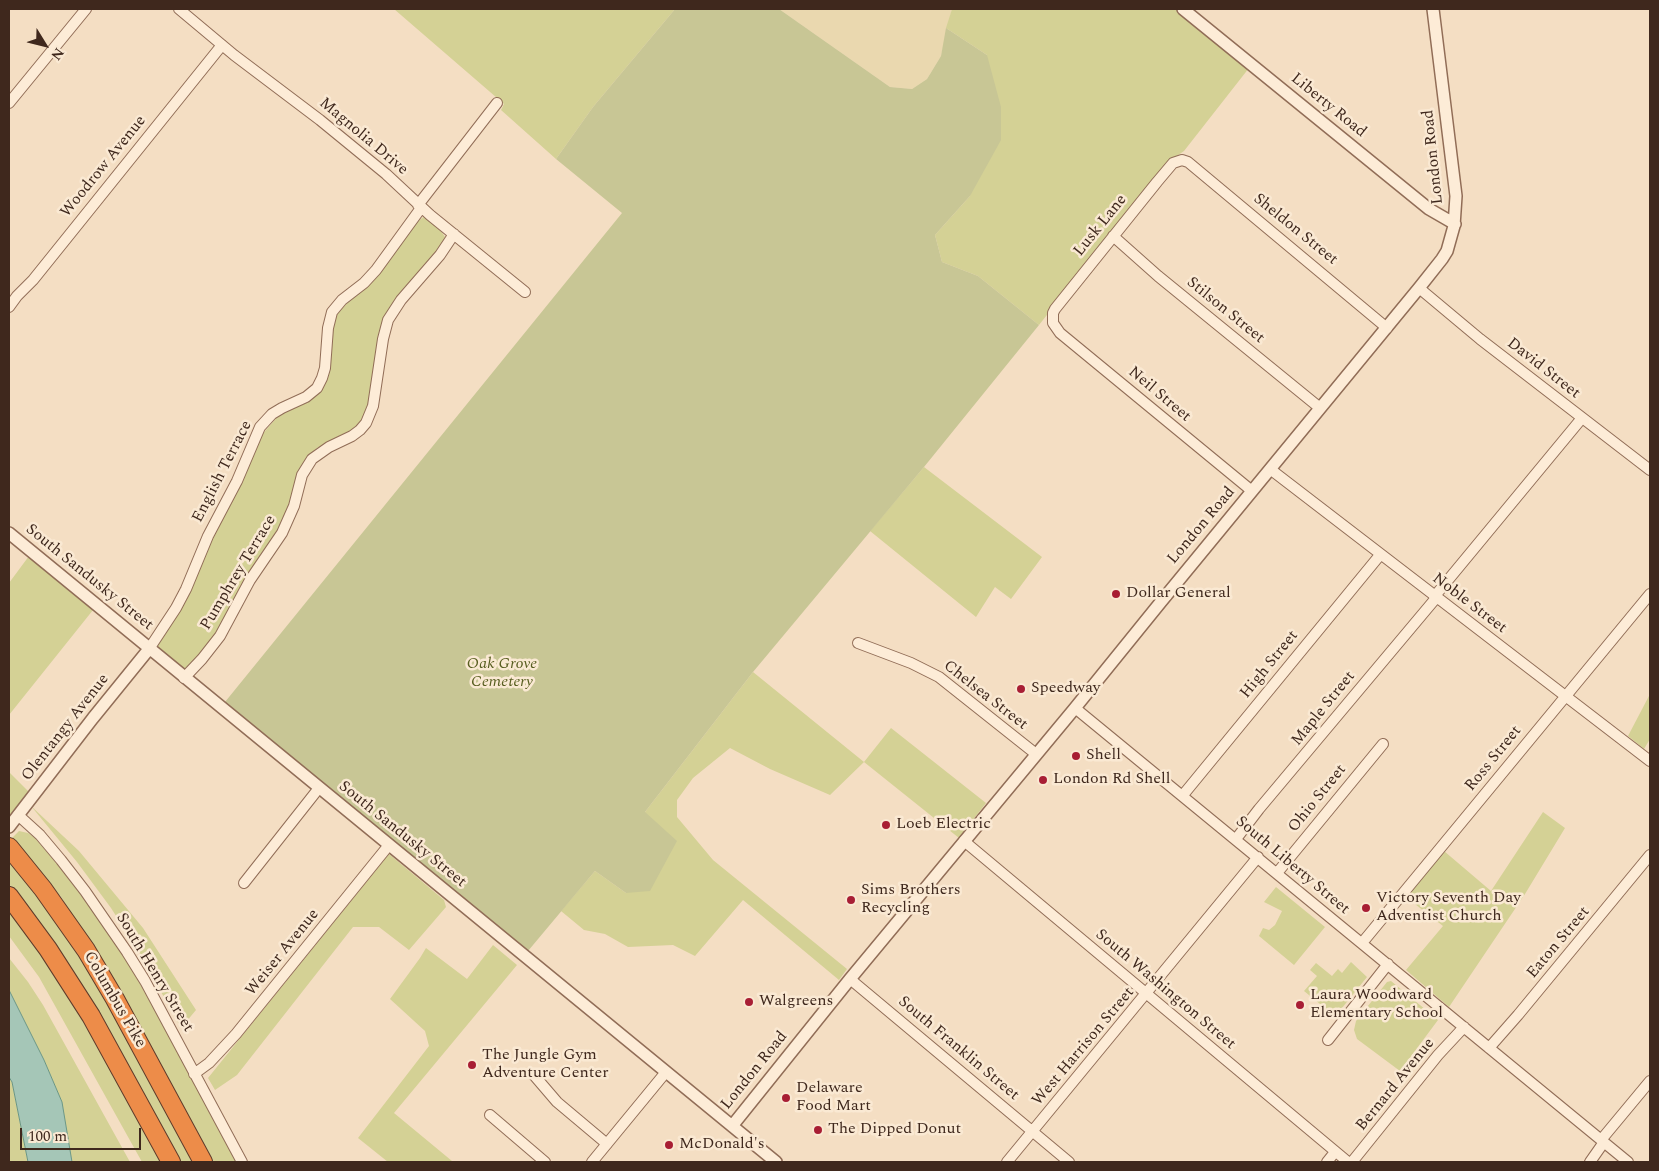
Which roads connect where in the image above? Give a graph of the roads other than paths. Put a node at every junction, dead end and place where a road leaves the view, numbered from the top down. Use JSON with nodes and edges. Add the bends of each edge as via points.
{"nodes":[{"id":1,"x":86,"y":9,"type":"edge"},
{"id":2,"x":179,"y":9,"type":"edge"},
{"id":3,"x":1183,"y":9,"type":"edge"},
{"id":4,"x":1432,"y":9,"type":"edge"},
{"id":5,"x":222,"y":45,"type":"junction"},
{"id":6,"x":9,"y":103,"type":"edge"},
{"id":7,"x":497,"y":103,"type":"dead end"},
{"id":8,"x":1182,"y":160,"type":"joint"},
{"id":9,"x":420,"y":207,"type":"junction"},
{"id":10,"x":1455,"y":224,"type":"junction"},
{"id":11,"x":454,"y":234,"type":"junction"},
{"id":12,"x":1112,"y":236,"type":"junction"},
{"id":13,"x":1419,"y":288,"type":"junction"},
{"id":14,"x":525,"y":292,"type":"dead end"},
{"id":15,"x":9,"y":307,"type":"edge"},
{"id":16,"x":1052,"y":318,"type":"joint"},
{"id":17,"x":1387,"y":328,"type":"junction"},
{"id":18,"x":1320,"y":408,"type":"junction"},
{"id":19,"x":1582,"y":418,"type":"junction"},
{"id":20,"x":1270,"y":469,"type":"junction"},
{"id":21,"x":1650,"y":470,"type":"edge"},
{"id":22,"x":1252,"y":491,"type":"junction"},
{"id":23,"x":9,"y":533,"type":"edge"},
{"id":24,"x":1380,"y":555,"type":"junction"},
{"id":25,"x":1650,"y":594,"type":"edge"},
{"id":26,"x":1435,"y":597,"type":"junction"},
{"id":27,"x":858,"y":643,"type":"dead end"},
{"id":28,"x":149,"y":649,"type":"junction"},
{"id":29,"x":184,"y":678,"type":"junction"},
{"id":30,"x":1566,"y":696,"type":"junction"},
{"id":31,"x":1075,"y":708,"type":"junction"},
{"id":32,"x":1382,"y":744,"type":"dead end"},
{"id":33,"x":1036,"y":754,"type":"junction"},
{"id":34,"x":1650,"y":762,"type":"edge"},
{"id":35,"x":319,"y":788,"type":"junction"},
{"id":36,"x":1183,"y":795,"type":"junction"},
{"id":37,"x":18,"y":815,"type":"junction"},
{"id":38,"x":9,"y":827,"type":"edge"},
{"id":39,"x":1236,"y":840,"type":"junction"},
{"id":40,"x":964,"y":841,"type":"junction"},
{"id":41,"x":389,"y":845,"type":"junction"},
{"id":42,"x":13,"y":851,"type":"edge"},
{"id":43,"x":1650,"y":856,"type":"edge"},
{"id":44,"x":1258,"y":857,"type":"junction"},
{"id":45,"x":1277,"y":873,"type":"junction"},
{"id":46,"x":244,"y":883,"type":"dead end"},
{"id":47,"x":9,"y":896,"type":"edge"},
{"id":48,"x":1362,"y":943,"type":"junction"},
{"id":49,"x":1388,"y":964,"type":"junction"},
{"id":50,"x":850,"y":979,"type":"junction"},
{"id":51,"x":1146,"y":995,"type":"junction"},
{"id":52,"x":1464,"y":1027,"type":"junction"},
{"id":53,"x":1328,"y":1040,"type":"dead end"},
{"id":54,"x":1489,"y":1048,"type":"junction"},
{"id":55,"x":666,"y":1072,"type":"junction"},
{"id":56,"x":194,"y":1074,"type":"junction"},
{"id":57,"x":533,"y":1074,"type":"dead end"},
{"id":58,"x":1650,"y":1081,"type":"edge"},
{"id":59,"x":490,"y":1116,"type":"dead end"},
{"id":60,"x":732,"y":1126,"type":"junction"},
{"id":61,"x":1033,"y":1132,"type":"junction"},
{"id":62,"x":1602,"y":1141,"type":"junction"},
{"id":63,"x":607,"y":1144,"type":"junction"},
{"id":64,"x":1335,"y":1152,"type":"junction"},
{"id":65,"x":171,"y":1162,"type":"edge"},
{"id":66,"x":203,"y":1162,"type":"edge"},
{"id":67,"x":242,"y":1162,"type":"edge"},
{"id":68,"x":544,"y":1162,"type":"edge"},
{"id":69,"x":592,"y":1162,"type":"edge"},
{"id":70,"x":776,"y":1162,"type":"edge"},
{"id":71,"x":1008,"y":1162,"type":"edge"},
{"id":72,"x":1070,"y":1162,"type":"edge"},
{"id":73,"x":1327,"y":1162,"type":"edge"},
{"id":74,"x":1348,"y":1162,"type":"edge"},
{"id":75,"x":1352,"y":1162,"type":"edge"},
{"id":76,"x":1590,"y":1162,"type":"edge"},
{"id":77,"x":1628,"y":1162,"type":"edge"}],
"edges":[{"from":1,"to":6,"type":"street"},
{"from":2,"to":5,"type":"street","name":"Magnolia Drive"},
{"from":3,"to":10,"type":"street","name":"Liberty Road","via":[[1429,209]]},
{"from":4,"to":10,"type":"street","name":"London Road","via":[[1456,196]]},
{"from":5,"to":9,"type":"street","name":"Magnolia Drive","via":[[341,137]]},
{"from":5,"to":15,"type":"street","name":"Woodrow Avenue"},
{"from":7,"to":9,"type":"street","name":"English Terrace"},
{"from":8,"to":12,"type":"street","name":"Lusk Lane","via":[[1173,163]]},
{"from":8,"to":17,"type":"street","name":"Sheldon Street","via":[[1192,164]]},
{"from":9,"to":11,"type":"street","name":"Magnolia Drive"},
{"from":9,"to":28,"type":"street","name":"English Terrace","via":[[376,270],[332,312],[325,368],[317,388],[272,414],[260,427],[176,608]]},
{"from":10,"to":13,"type":"street","name":"London Road","via":[[1446,251]]},
{"from":11,"to":14,"type":"street","name":"Magnolia Drive"},
{"from":11,"to":29,"type":"street","name":"Pumphrey Terrace","via":[[388,320],[373,406],[366,423],[356,433],[317,454],[309,463],[282,533],[250,580],[220,636]]},
{"from":12,"to":16,"type":"street","name":"Lusk Lane","via":[[1055,309]]},
{"from":12,"to":18,"type":"street","name":"Stilson Street"},
{"from":13,"to":17,"type":"street","name":"London Road"},
{"from":13,"to":19,"type":"street","name":"David Street"},
{"from":16,"to":22,"type":"street","name":"Neil Street","via":[[1060,333]]},
{"from":17,"to":18,"type":"street","name":"London Road"},
{"from":18,"to":20,"type":"street","name":"London Road"},
{"from":19,"to":21,"type":"street","name":"David Street"},
{"from":19,"to":26,"type":"street","name":"Maple Street"},
{"from":20,"to":22,"type":"street","name":"London Road"},
{"from":20,"to":24,"type":"street","name":"Noble Street"},
{"from":22,"to":31,"type":"street","name":"London Road"},
{"from":23,"to":28,"type":"street","name":"South Sandusky Street"},
{"from":24,"to":26,"type":"street","name":"Noble Street"},
{"from":24,"to":36,"type":"street","name":"High Street"},
{"from":25,"to":30,"type":"street","name":"Ross Street"},
{"from":26,"to":30,"type":"street","name":"Noble Street"},
{"from":26,"to":39,"type":"street","name":"Maple Street"},
{"from":27,"to":33,"type":"street","name":"Chelsea Street","via":[[939,677]]},
{"from":28,"to":29,"type":"street","name":"South Sandusky Street"},
{"from":28,"to":37,"type":"street","name":"Olentangy Avenue"},
{"from":29,"to":35,"type":"street","name":"South Sandusky Street"},
{"from":30,"to":34,"type":"street","name":"Noble Street"},
{"from":30,"to":48,"type":"street","name":"Ross Street"},
{"from":31,"to":33,"type":"street","name":"London Road"},
{"from":31,"to":36,"type":"street","name":"South Liberty Street"},
{"from":32,"to":45,"type":"street","name":"Ohio Street"},
{"from":33,"to":40,"type":"street","name":"London Road"},
{"from":35,"to":41,"type":"street","name":"South Sandusky Street"},
{"from":35,"to":46,"type":"street"},
{"from":36,"to":39,"type":"street","name":"South Liberty Street"},
{"from":37,"to":38,"type":"street","name":"Olentangy Avenue"},
{"from":37,"to":56,"type":"street","name":"South Henry Street","via":[[40,834],[107,922],[145,981]]},
{"from":39,"to":44,"type":"street","name":"South Liberty Street"},
{"from":40,"to":50,"type":"street","name":"London Road"},
{"from":40,"to":51,"type":"street","name":"South Washington Street"},
{"from":41,"to":55,"type":"street","name":"South Sandusky Street"},
{"from":41,"to":56,"type":"street","name":"Weiser Avenue","via":[[236,1034]]},
{"from":42,"to":66,"type":"highway","name":"Columbus Pike","via":[[86,950]]},
{"from":43,"to":54,"type":"street","name":"Eaton Street"},
{"from":44,"to":45,"type":"street","name":"South Liberty Street"},
{"from":44,"to":51,"type":"street","name":"West Harrison Street"},
{"from":45,"to":48,"type":"street","name":"South Liberty Street"},
{"from":47,"to":65,"type":"highway","name":"Columbus Pike","via":[[91,1016]]},
{"from":48,"to":49,"type":"street","name":"South Liberty Street"},
{"from":49,"to":52,"type":"street","name":"South Liberty Street"},
{"from":49,"to":53,"type":"street"},
{"from":50,"to":60,"type":"street","name":"London Road"},
{"from":50,"to":61,"type":"street","name":"South Franklin Street"},
{"from":51,"to":61,"type":"street","name":"West Harrison Street"},
{"from":51,"to":64,"type":"street","name":"South Washington Street"},
{"from":52,"to":54,"type":"street","name":"South Liberty Street"},
{"from":52,"to":75,"type":"street","name":"Bernard Avenue"},
{"from":54,"to":62,"type":"street","name":"South Liberty Street"},
{"from":55,"to":60,"type":"street","name":"South Sandusky Street"},
{"from":55,"to":63,"type":"street"},
{"from":56,"to":67,"type":"street","name":"South Henry Street"},
{"from":57,"to":63,"type":"street","via":[[557,1102]]},
{"from":58,"to":62,"type":"street"},
{"from":59,"to":68,"type":"street"},
{"from":60,"to":70,"type":"street","name":"South Sandusky Street"},
{"from":61,"to":71,"type":"street","name":"West Harrison Street"},
{"from":61,"to":72,"type":"street","name":"South Franklin Street"},
{"from":62,"to":76,"type":"street"},
{"from":62,"to":77,"type":"street","name":"South Liberty Street"},
{"from":63,"to":69,"type":"street"},
{"from":64,"to":73,"type":"street"},
{"from":64,"to":74,"type":"street","name":"South Washington Street"}]}
